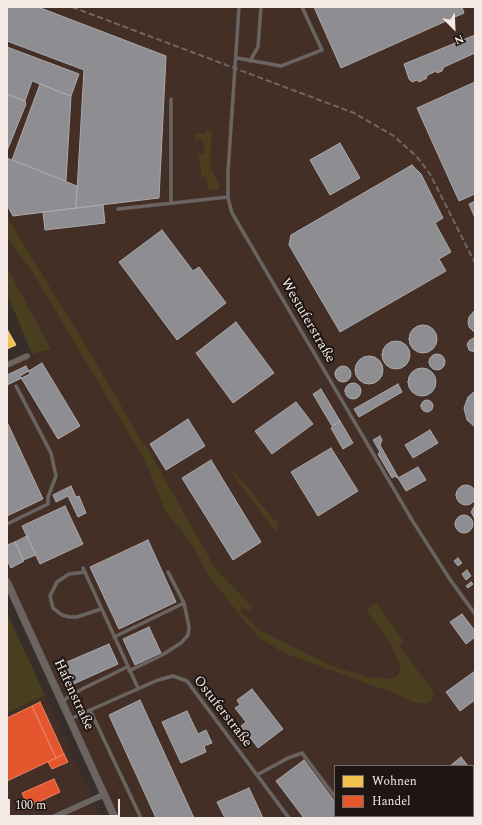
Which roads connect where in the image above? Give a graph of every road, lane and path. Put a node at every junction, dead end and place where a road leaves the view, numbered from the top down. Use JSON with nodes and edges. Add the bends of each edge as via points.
{"nodes":[{"id":1,"x":239,"y":7,"type":"edge"},
{"id":2,"x":261,"y":7,"type":"edge"},
{"id":3,"x":302,"y":7,"type":"edge"},
{"id":4,"x":237,"y":58,"type":"junction"},
{"id":5,"x":250,"y":61,"type":"junction"},
{"id":6,"x":171,"y":99,"type":"dead end"},
{"id":7,"x":228,"y":197,"type":"junction"},
{"id":8,"x":171,"y":203,"type":"junction"},
{"id":9,"x":118,"y":209,"type":"dead end"},
{"id":10,"x":27,"y":356,"type":"dead end"},
{"id":11,"x":7,"y":365,"type":"edge"},
{"id":12,"x":16,"y":386,"type":"dead end"},
{"id":13,"x":7,"y":524,"type":"edge"},
{"id":14,"x":83,"y":568,"type":"dead end"},
{"id":15,"x":85,"y":572,"type":"junction"},
{"id":16,"x":168,"y":572,"type":"dead end"},
{"id":17,"x":7,"y":582,"type":"edge"},
{"id":18,"x":184,"y":603,"type":"junction"},
{"id":19,"x":102,"y":609,"type":"junction"},
{"id":20,"x":475,"y":614,"type":"edge"},
{"id":21,"x":114,"y":637,"type":"junction"},
{"id":22,"x":128,"y":669,"type":"junction"},
{"id":23,"x":138,"y":688,"type":"junction"},
{"id":24,"x":62,"y":701,"type":"junction"},
{"id":25,"x":90,"y":710,"type":"junction"},
{"id":26,"x":70,"y":719,"type":"junction"},
{"id":27,"x":257,"y":775,"type":"junction"},
{"id":28,"x":105,"y":794,"type":"junction"},
{"id":29,"x":334,"y":796,"type":"edge"},
{"id":30,"x":52,"y":818,"type":"edge"},
{"id":31,"x":115,"y":818,"type":"edge"},
{"id":32,"x":140,"y":818,"type":"edge"},
{"id":33,"x":289,"y":818,"type":"edge"}],
"edges":[{"from":1,"to":4,"type":"lane","name":"Westuferstraße"},
{"from":2,"to":5,"type":"lane","via":[[258,47]]},
{"from":3,"to":5,"type":"lane","via":[[322,50],[281,66]]},
{"from":4,"to":5,"type":"lane"},
{"from":4,"to":7,"type":"lane","name":"Westuferstraße"},
{"from":6,"to":8,"type":"lane"},
{"from":7,"to":8,"type":"lane"},
{"from":7,"to":20,"type":"lane","name":"Westuferstraße","via":[[232,213],[375,459],[449,578]]},
{"from":8,"to":9,"type":"lane"},
{"from":10,"to":11,"type":"street"},
{"from":12,"to":13,"type":"lane","via":[[51,453],[56,476],[48,504]]},
{"from":14,"to":15,"type":"lane"},
{"from":15,"to":19,"type":"lane"},
{"from":15,"to":19,"type":"lane","via":[[69,574],[57,582],[50,596],[53,608],[69,617]]},
{"from":16,"to":18,"type":"lane"},
{"from":17,"to":24,"type":"street","name":"Hafenstraße"},
{"from":18,"to":21,"type":"lane"},
{"from":18,"to":22,"type":"lane","via":[[188,635],[181,643],[162,655]]},
{"from":19,"to":21,"type":"lane"},
{"from":21,"to":22,"type":"lane"},
{"from":22,"to":23,"type":"lane"},
{"from":22,"to":24,"type":"lane","via":[[82,689]]},
{"from":23,"to":25,"type":"lane","name":"Ostuferstraße"},
{"from":23,"to":27,"type":"lane","name":"Ostuferstraße","via":[[173,676],[187,681]]},
{"from":24,"to":26,"type":"street","name":"Hafenstraße"},
{"from":25,"to":26,"type":"lane","name":"Ostuferstraße"},
{"from":25,"to":32,"type":"lane"},
{"from":26,"to":28,"type":"street","name":"Hafenstraße"},
{"from":27,"to":29,"type":"lane","via":[[302,753]]},
{"from":27,"to":33,"type":"lane","name":"Ostuferstraße"},
{"from":28,"to":30,"type":"street"},
{"from":28,"to":31,"type":"street","name":"Hafenstraße"}]}
